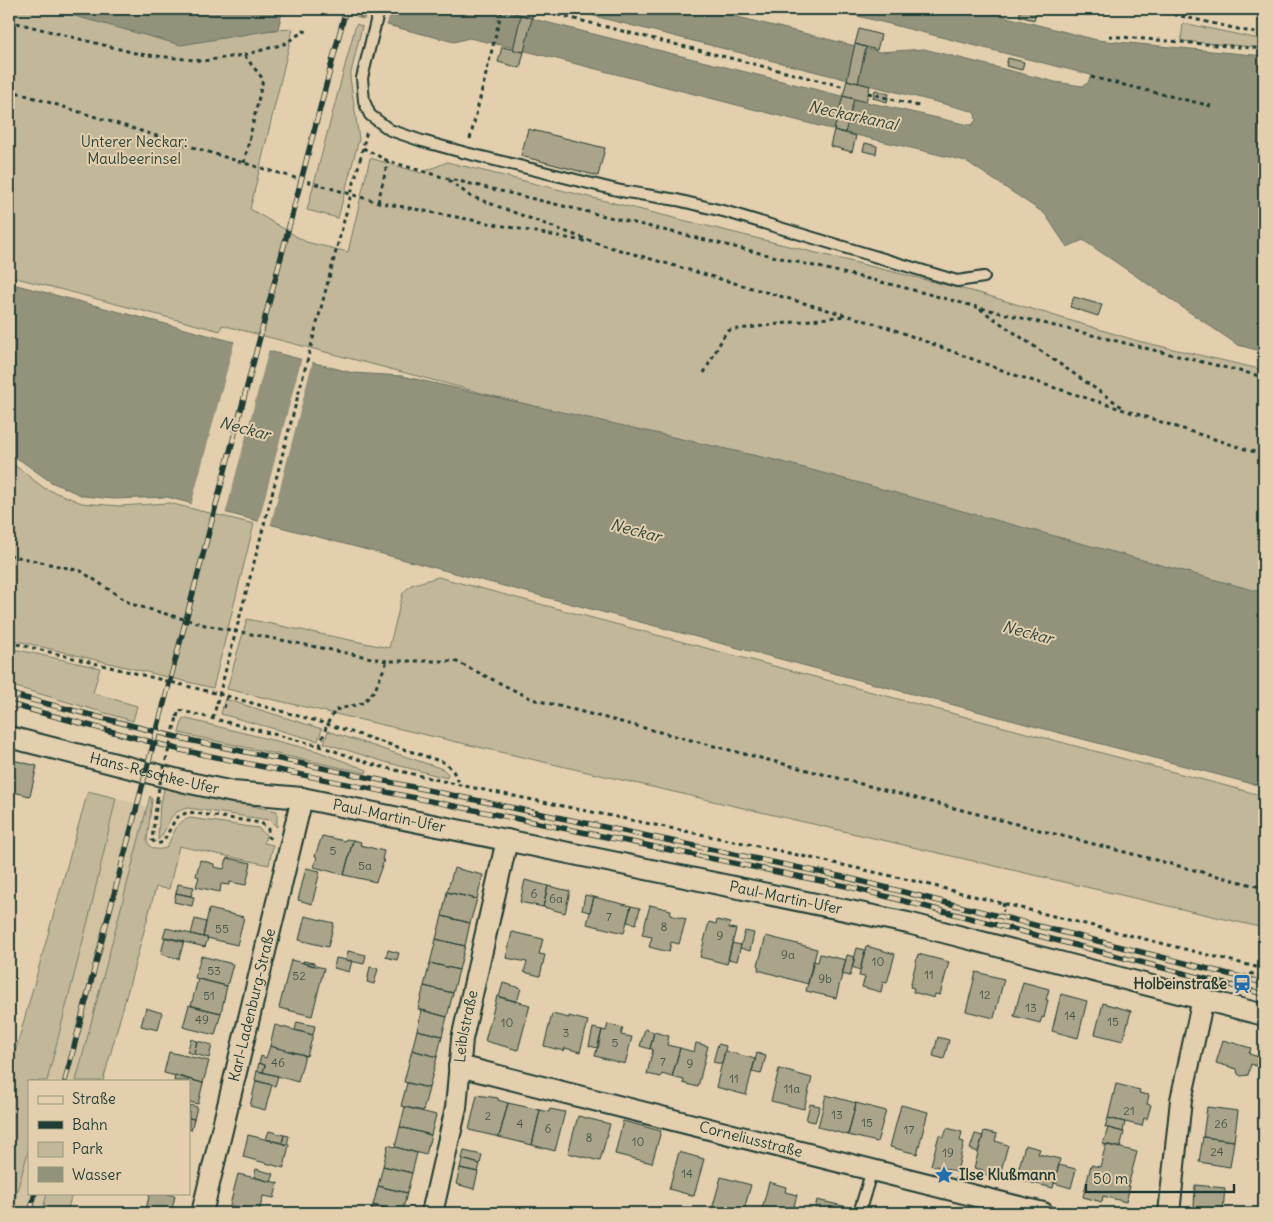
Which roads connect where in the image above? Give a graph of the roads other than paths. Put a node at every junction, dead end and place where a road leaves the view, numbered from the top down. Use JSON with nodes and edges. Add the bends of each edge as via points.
{"nodes":[{"id":1,"x":379,"y":9,"type":"edge"},
{"id":2,"x":984,"y":277,"type":"dead end"},
{"id":3,"x":9,"y":737,"type":"edge"},
{"id":4,"x":302,"y":798,"type":"junction"},
{"id":5,"x":507,"y":840,"type":"junction"},
{"id":6,"x":1203,"y":999,"type":"junction"},
{"id":7,"x":1264,"y":1016,"type":"edge"},
{"id":8,"x":460,"y":1066,"type":"junction"},
{"id":9,"x":872,"y":1170,"type":"junction"},
{"id":10,"x":202,"y":1213,"type":"edge"},
{"id":11,"x":432,"y":1213,"type":"edge"},
{"id":12,"x":859,"y":1213,"type":"edge"},
{"id":13,"x":1043,"y":1213,"type":"edge"},
{"id":14,"x":1169,"y":1213,"type":"edge"}],
"edges":[{"from":1,"to":2,"type":"lane","via":[[362,78],[364,101],[370,115],[390,130],[466,153],[621,191],[727,212],[957,280]]},
{"from":3,"to":4,"type":"street","name":"Hans-Reschke-Ufer","via":[[233,792]]},
{"from":4,"to":5,"type":"street","name":"Paul-Martin-Ufer"},
{"from":4,"to":10,"type":"street","name":"Karl-Ladenburg-Straße"},
{"from":5,"to":6,"type":"street","name":"Paul-Martin-Ufer","via":[[908,923]]},
{"from":5,"to":8,"type":"street","name":"Leiblstraße","via":[[462,1039]]},
{"from":6,"to":7,"type":"street","name":"Paul-Martin-Ufer"},
{"from":6,"to":14,"type":"street","via":[[1181,1100]]},
{"from":8,"to":9,"type":"street","name":"Corneliusstraße"},
{"from":8,"to":11,"type":"street","name":"Leiblstraße","via":[[456,1108]]},
{"from":9,"to":12,"type":"lane"},
{"from":9,"to":13,"type":"street","name":"Corneliusstraße"}]}
